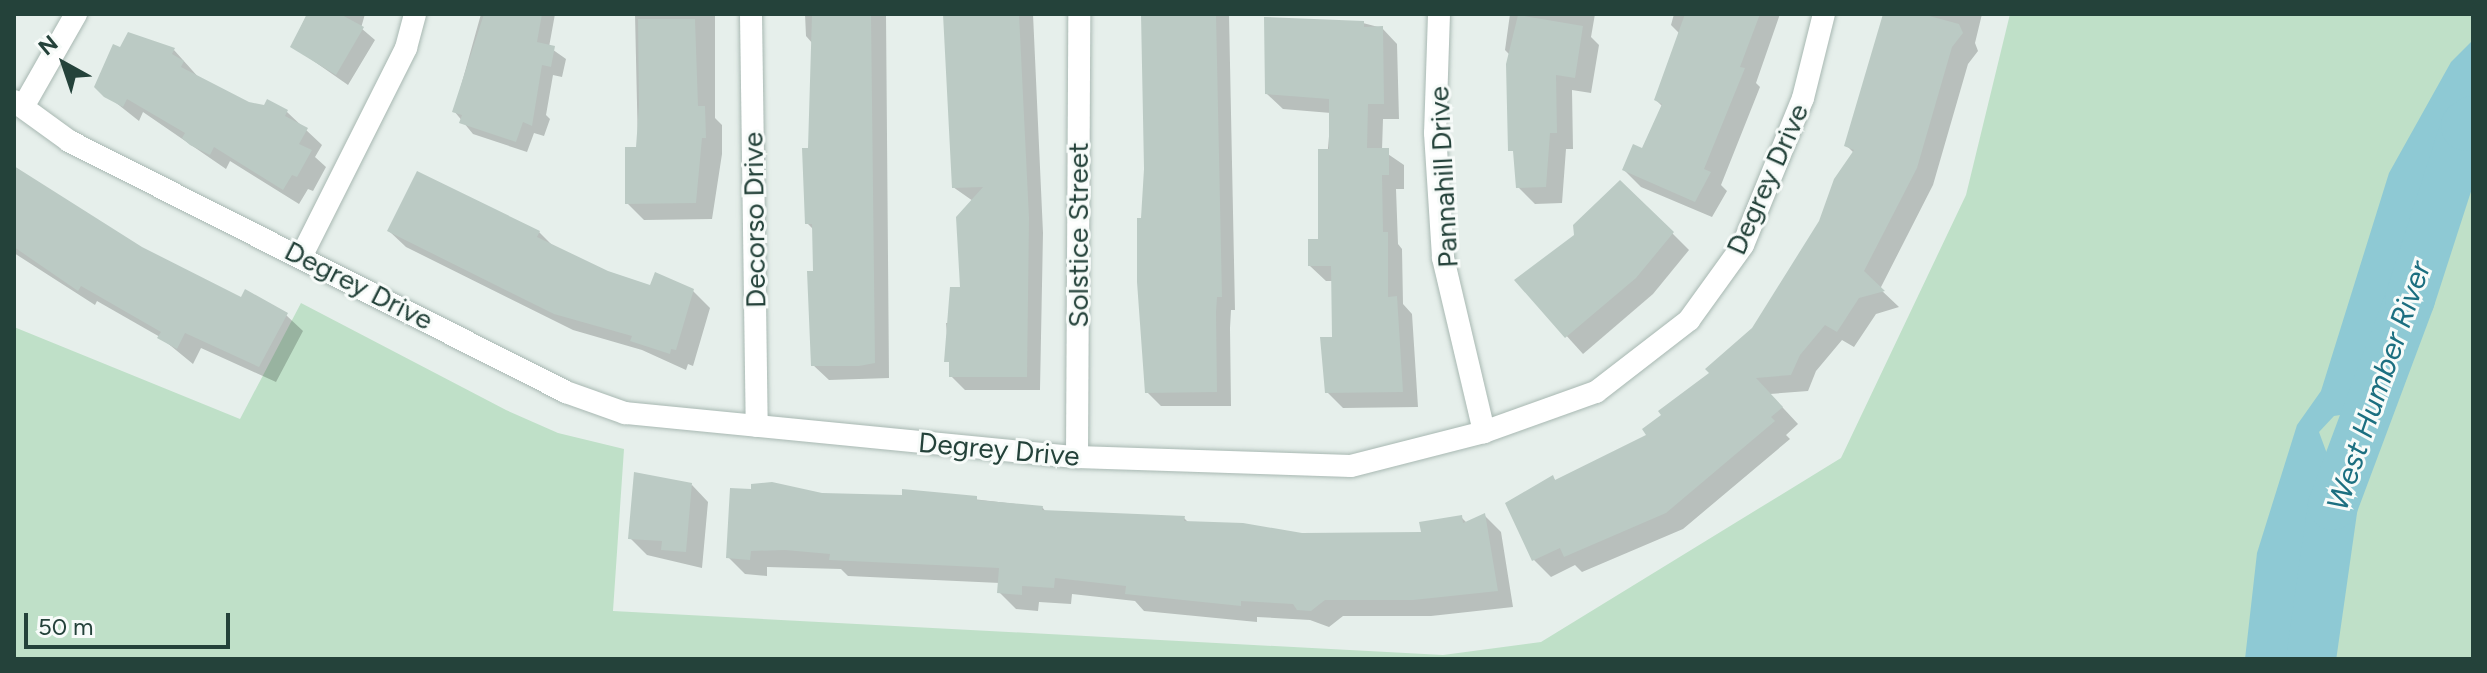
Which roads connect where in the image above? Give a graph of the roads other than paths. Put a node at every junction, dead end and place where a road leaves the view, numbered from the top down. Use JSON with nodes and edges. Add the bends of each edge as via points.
{"nodes":[{"id":1,"x":76,"y":14,"type":"edge"},
{"id":2,"x":415,"y":14,"type":"edge"},
{"id":3,"x":751,"y":14,"type":"edge"},
{"id":4,"x":1079,"y":14,"type":"edge"},
{"id":5,"x":1439,"y":14,"type":"edge"},
{"id":6,"x":1824,"y":14,"type":"edge"},
{"id":7,"x":18,"y":104,"type":"edge"},
{"id":8,"x":302,"y":255,"type":"junction"},
{"id":9,"x":757,"y":426,"type":"junction"},
{"id":10,"x":1484,"y":432,"type":"junction"},
{"id":11,"x":1077,"y":457,"type":"junction"}],
"edges":[{"from":1,"to":7,"type":"street"},
{"from":2,"to":8,"type":"street","via":[[406,48]]},
{"from":3,"to":9,"type":"street","name":"Decorso Drive"},
{"from":4,"to":11,"type":"street","name":"Solstice Street"},
{"from":5,"to":10,"type":"street","name":"Pannahill Drive","via":[[1435,133],[1443,258]]},
{"from":6,"to":10,"type":"street","name":"Degrey Drive","via":[[1803,98],[1743,245],[1689,320],[1596,392]]},
{"from":7,"to":8,"type":"street","name":"Degrey Drive","via":[[69,141]]},
{"from":8,"to":9,"type":"street","name":"Degrey Drive","via":[[566,392],[625,413]]},
{"from":9,"to":11,"type":"street","name":"Degrey Drive"},
{"from":10,"to":11,"type":"street","name":"Degrey Drive","via":[[1351,466]]}]}
